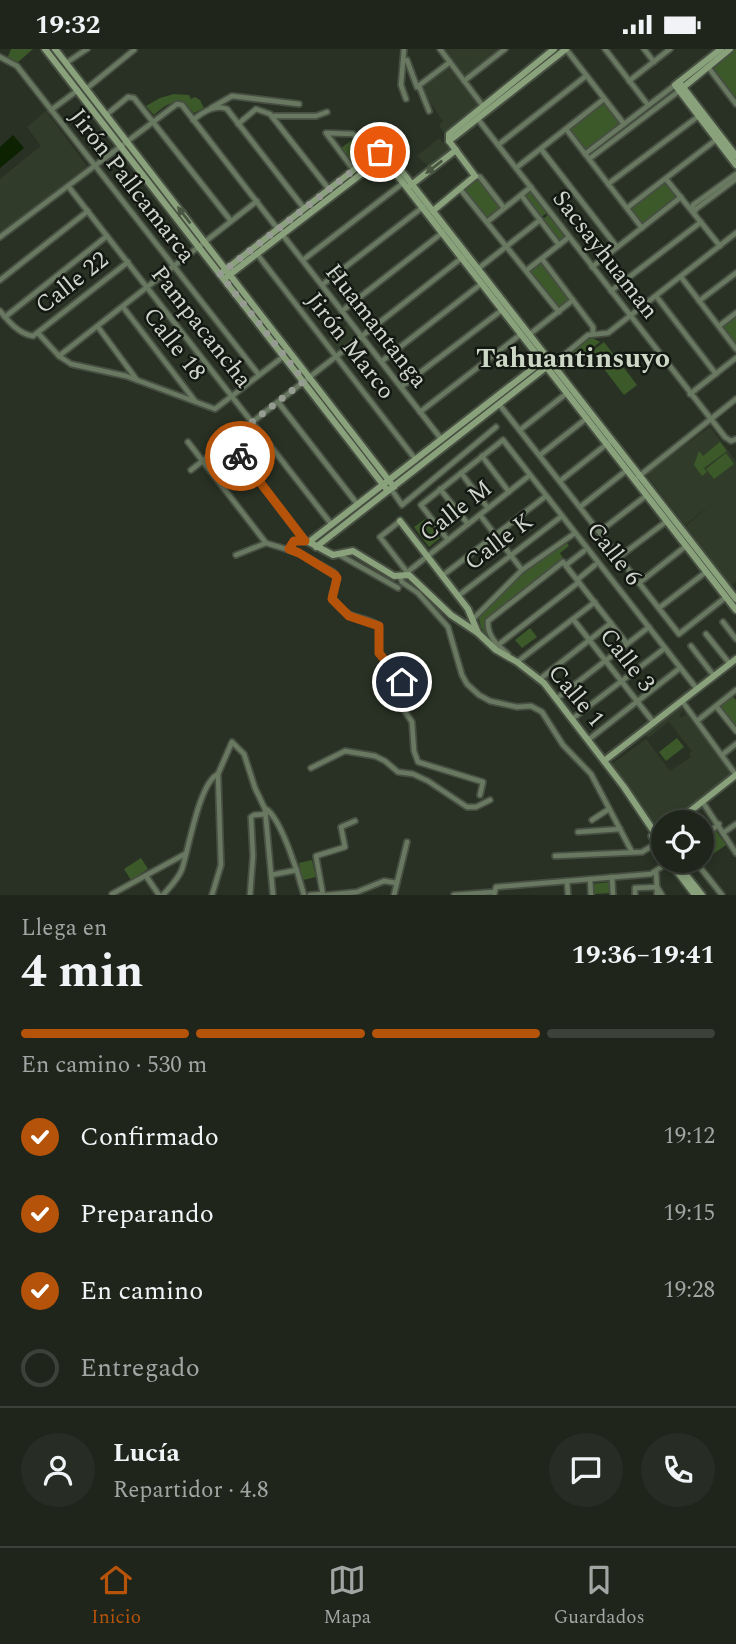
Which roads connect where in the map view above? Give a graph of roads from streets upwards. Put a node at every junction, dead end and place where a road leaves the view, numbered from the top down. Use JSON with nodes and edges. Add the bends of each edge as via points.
{"nodes":[{"id":1,"x":45,"y":49,"type":"edge"},
{"id":2,"x":55,"y":49,"type":"edge"},
{"id":3,"x":86,"y":49,"type":"edge"},
{"id":4,"x":404,"y":49,"type":"edge"},
{"id":5,"x":440,"y":49,"type":"edge"},
{"id":6,"x":505,"y":49,"type":"edge"},
{"id":7,"x":566,"y":49,"type":"edge"},
{"id":8,"x":605,"y":49,"type":"edge"},
{"id":9,"x":644,"y":49,"type":"edge"},
{"id":10,"x":670,"y":49,"type":"edge"},
{"id":11,"x":721,"y":49,"type":"edge"},
{"id":12,"x":730,"y":49,"type":"edge"},
{"id":13,"x":134,"y":50,"type":"edge"},
{"id":14,"x":550,"y":50,"type":"edge"},
{"id":15,"x":0,"y":57,"type":"edge"},
{"id":16,"x":407,"y":60,"type":"dead end"},
{"id":17,"x":450,"y":62,"type":"junction"},
{"id":18,"x":654,"y":62,"type":"junction"},
{"id":19,"x":66,"y":63,"type":"junction"},
{"id":20,"x":707,"y":67,"type":"junction"},
{"id":21,"x":586,"y":76,"type":"junction"},
{"id":22,"x":464,"y":81,"type":"junction"},
{"id":23,"x":629,"y":81,"type":"junction"},
{"id":24,"x":417,"y":86,"type":"junction"},
{"id":25,"x":679,"y":86,"type":"junction"},
{"id":26,"x":82,"y":88,"type":"junction"},
{"id":27,"x":406,"y":99,"type":"dead end"},
{"id":28,"x":604,"y":99,"type":"junction"},
{"id":29,"x":735,"y":101,"type":"edge"},
{"id":30,"x":299,"y":104,"type":"dead end"},
{"id":31,"x":648,"y":105,"type":"junction"},
{"id":32,"x":483,"y":106,"type":"junction"},
{"id":33,"x":51,"y":110,"type":"junction"},
{"id":34,"x":207,"y":110,"type":"junction"},
{"id":35,"x":429,"y":111,"type":"dead end"},
{"id":36,"x":327,"y":112,"type":"dead end"},
{"id":37,"x":700,"y":114,"type":"junction"},
{"id":38,"x":106,"y":115,"type":"junction"},
{"id":39,"x":272,"y":115,"type":"junction"},
{"id":40,"x":477,"y":118,"type":"junction"},
{"id":41,"x":193,"y":120,"type":"junction"},
{"id":42,"x":153,"y":121,"type":"junction"},
{"id":43,"x":238,"y":124,"type":"junction"},
{"id":44,"x":624,"y":124,"type":"junction"},
{"id":45,"x":566,"y":129,"type":"junction"},
{"id":46,"x":716,"y":139,"type":"junction"},
{"id":47,"x":127,"y":141,"type":"junction"},
{"id":48,"x":449,"y":141,"type":"junction"},
{"id":49,"x":498,"y":145,"type":"junction"},
{"id":50,"x":120,"y":146,"type":"junction"},
{"id":51,"x":541,"y":149,"type":"junction"},
{"id":52,"x":456,"y":150,"type":"junction"},
{"id":53,"x":373,"y":155,"type":"junction"},
{"id":54,"x":736,"y":156,"type":"edge"},
{"id":55,"x":587,"y":157,"type":"junction"},
{"id":56,"x":736,"y":165,"type":"edge"},
{"id":57,"x":94,"y":166,"type":"junction"},
{"id":58,"x":353,"y":169,"type":"junction"},
{"id":59,"x":516,"y":169,"type":"junction"},
{"id":60,"x":736,"y":174,"type":"edge"},
{"id":61,"x":475,"y":176,"type":"junction"},
{"id":62,"x":666,"y":179,"type":"junction"},
{"id":63,"x":736,"y":179,"type":"edge"},
{"id":64,"x":608,"y":184,"type":"junction"},
{"id":65,"x":68,"y":185,"type":"junction"},
{"id":66,"x":408,"y":185,"type":"junction"},
{"id":67,"x":531,"y":187,"type":"junction"},
{"id":68,"x":328,"y":188,"type":"junction"},
{"id":69,"x":460,"y":189,"type":"junction"},
{"id":70,"x":521,"y":195,"type":"junction"},
{"id":71,"x":681,"y":197,"type":"junction"},
{"id":72,"x":257,"y":201,"type":"junction"},
{"id":73,"x":303,"y":207,"type":"junction"},
{"id":74,"x":423,"y":208,"type":"junction"},
{"id":75,"x":505,"y":208,"type":"junction"},
{"id":76,"x":627,"y":208,"type":"junction"},
{"id":77,"x":434,"y":210,"type":"junction"},
{"id":78,"x":88,"y":211,"type":"junction"},
{"id":79,"x":693,"y":212,"type":"junction"},
{"id":80,"x":540,"y":220,"type":"junction"},
{"id":81,"x":232,"y":221,"type":"junction"},
{"id":82,"x":487,"y":222,"type":"junction"},
{"id":83,"x":701,"y":222,"type":"junction"},
{"id":84,"x":642,"y":227,"type":"junction"},
{"id":85,"x":280,"y":231,"type":"junction"},
{"id":86,"x":442,"y":233,"type":"junction"},
{"id":87,"x":736,"y":233,"type":"edge"},
{"id":88,"x":107,"y":236,"type":"junction"},
{"id":89,"x":0,"y":237,"type":"edge"},
{"id":90,"x":569,"y":237,"type":"junction"},
{"id":91,"x":205,"y":242,"type":"junction"},
{"id":92,"x":559,"y":245,"type":"junction"},
{"id":93,"x":508,"y":246,"type":"junction"},
{"id":94,"x":720,"y":246,"type":"junction"},
{"id":95,"x":199,"y":247,"type":"junction"},
{"id":96,"x":617,"y":247,"type":"junction"},
{"id":97,"x":257,"y":254,"type":"junction"},
{"id":98,"x":465,"y":256,"type":"junction"},
{"id":99,"x":303,"y":260,"type":"junction"},
{"id":100,"x":542,"y":260,"type":"junction"},
{"id":101,"x":128,"y":262,"type":"junction"},
{"id":102,"x":173,"y":267,"type":"junction"},
{"id":103,"x":592,"y":267,"type":"junction"},
{"id":104,"x":479,"y":268,"type":"junction"},
{"id":105,"x":527,"y":271,"type":"junction"},
{"id":106,"x":736,"y":273,"type":"edge"},
{"id":107,"x":225,"y":274,"type":"junction"},
{"id":108,"x":681,"y":277,"type":"junction"},
{"id":109,"x":0,"y":280,"type":"edge"},
{"id":110,"x":481,"y":283,"type":"junction"},
{"id":111,"x":322,"y":285,"type":"junction"},
{"id":112,"x":148,"y":287,"type":"junction"},
{"id":113,"x":611,"y":291,"type":"junction"},
{"id":114,"x":656,"y":296,"type":"junction"},
{"id":115,"x":573,"y":300,"type":"junction"},
{"id":116,"x":699,"y":301,"type":"junction"},
{"id":117,"x":123,"y":307,"type":"junction"},
{"id":118,"x":342,"y":310,"type":"junction"},
{"id":119,"x":502,"y":310,"type":"junction"},
{"id":120,"x":0,"y":311,"type":"edge"},
{"id":121,"x":559,"y":312,"type":"junction"},
{"id":122,"x":736,"y":313,"type":"edge"},
{"id":123,"x":630,"y":316,"type":"junction"},
{"id":124,"x":5,"y":317,"type":"junction"},
{"id":125,"x":719,"y":326,"type":"junction"},
{"id":126,"x":98,"y":327,"type":"junction"},
{"id":127,"x":38,"y":333,"type":"junction"},
{"id":128,"x":593,"y":333,"type":"junction"},
{"id":129,"x":521,"y":334,"type":"junction"},
{"id":130,"x":530,"y":334,"type":"junction"},
{"id":131,"x":362,"y":336,"type":"junction"},
{"id":132,"x":736,"y":349,"type":"edge"},
{"id":133,"x":59,"y":356,"type":"junction"},
{"id":134,"x":284,"y":356,"type":"junction"},
{"id":135,"x":336,"y":356,"type":"junction"},
{"id":136,"x":736,"y":358,"type":"edge"},
{"id":137,"x":382,"y":361,"type":"junction"},
{"id":138,"x":548,"y":362,"type":"junction"},
{"id":139,"x":716,"y":374,"type":"junction"},
{"id":140,"x":259,"y":375,"type":"junction"},
{"id":141,"x":307,"y":379,"type":"junction"},
{"id":142,"x":137,"y":380,"type":"junction"},
{"id":143,"x":401,"y":387,"type":"junction"},
{"id":144,"x":567,"y":393,"type":"junction"},
{"id":145,"x":691,"y":394,"type":"junction"},
{"id":146,"x":233,"y":395,"type":"junction"},
{"id":147,"x":736,"y":399,"type":"edge"},
{"id":148,"x":278,"y":402,"type":"junction"},
{"id":149,"x":196,"y":403,"type":"junction"},
{"id":150,"x":499,"y":403,"type":"junction"},
{"id":151,"x":420,"y":412,"type":"junction"},
{"id":152,"x":587,"y":418,"type":"junction"},
{"id":153,"x":711,"y":420,"type":"junction"},
{"id":154,"x":253,"y":422,"type":"junction"},
{"id":155,"x":496,"y":428,"type":"dead end"},
{"id":156,"x":520,"y":430,"type":"junction"},
{"id":157,"x":442,"y":440,"type":"junction"},
{"id":158,"x":735,"y":440,"type":"edge"},
{"id":159,"x":228,"y":441,"type":"junction"},
{"id":160,"x":188,"y":442,"type":"dead end"},
{"id":161,"x":610,"y":442,"type":"junction"},
{"id":162,"x":540,"y":455,"type":"junction"},
{"id":163,"x":482,"y":456,"type":"junction"},
{"id":164,"x":416,"y":460,"type":"junction"},
{"id":165,"x":202,"y":461,"type":"junction"},
{"id":166,"x":191,"y":470,"type":"dead end"},
{"id":167,"x":627,"y":470,"type":"junction"},
{"id":168,"x":461,"y":473,"type":"junction"},
{"id":169,"x":530,"y":475,"type":"junction"},
{"id":170,"x":637,"y":478,"type":"junction"},
{"id":171,"x":560,"y":481,"type":"junction"},
{"id":172,"x":389,"y":486,"type":"junction"},
{"id":173,"x":440,"y":489,"type":"junction"},
{"id":174,"x":509,"y":492,"type":"junction"},
{"id":175,"x":647,"y":495,"type":"junction"},
{"id":176,"x":546,"y":496,"type":"junction"},
{"id":177,"x":358,"y":505,"type":"junction"},
{"id":178,"x":580,"y":507,"type":"junction"},
{"id":179,"x":488,"y":508,"type":"junction"},
{"id":180,"x":480,"y":515,"type":"junction"},
{"id":181,"x":562,"y":516,"type":"junction"},
{"id":182,"x":400,"y":521,"type":"joint"},
{"id":183,"x":667,"y":521,"type":"junction"},
{"id":184,"x":468,"y":524,"type":"junction"},
{"id":185,"x":332,"y":525,"type":"junction"},
{"id":186,"x":600,"y":532,"type":"junction"},
{"id":187,"x":575,"y":533,"type":"junction"},
{"id":188,"x":495,"y":535,"type":"junction"},
{"id":189,"x":448,"y":540,"type":"junction"},
{"id":190,"x":307,"y":542,"type":"junction"},
{"id":191,"x":266,"y":543,"type":"junction"},
{"id":192,"x":686,"y":546,"type":"junction"},
{"id":193,"x":316,"y":547,"type":"junction"},
{"id":194,"x":289,"y":549,"type":"junction"},
{"id":195,"x":584,"y":551,"type":"dead end"},
{"id":196,"x":338,"y":554,"type":"junction"},
{"id":197,"x":236,"y":555,"type":"dead end"},
{"id":198,"x":511,"y":555,"type":"junction"},
{"id":199,"x":427,"y":556,"type":"junction"},
{"id":200,"x":620,"y":557,"type":"junction"},
{"id":201,"x":564,"y":564,"type":"junction"},
{"id":202,"x":595,"y":565,"type":"dead end"},
{"id":203,"x":522,"y":570,"type":"junction"},
{"id":204,"x":706,"y":572,"type":"junction"},
{"id":205,"x":404,"y":574,"type":"junction"},
{"id":206,"x":442,"y":576,"type":"junction"},
{"id":207,"x":578,"y":581,"type":"junction"},
{"id":208,"x":639,"y":583,"type":"junction"},
{"id":209,"x":736,"y":586,"type":"edge"},
{"id":210,"x":398,"y":588,"type":"dead end"},
{"id":211,"x":732,"y":595,"type":"edge"},
{"id":212,"x":458,"y":596,"type":"junction"},
{"id":213,"x":595,"y":602,"type":"junction"},
{"id":214,"x":659,"y":608,"type":"junction"},
{"id":215,"x":736,"y":610,"type":"edge"},
{"id":216,"x":473,"y":619,"type":"junction"},
{"id":217,"x":573,"y":619,"type":"junction"},
{"id":218,"x":723,"y":622,"type":"dead end"},
{"id":219,"x":611,"y":623,"type":"junction"},
{"id":220,"x":649,"y":627,"type":"junction"},
{"id":221,"x":478,"y":633,"type":"junction"},
{"id":222,"x":706,"y":634,"type":"dead end"},
{"id":223,"x":736,"y":639,"type":"edge"},
{"id":224,"x":589,"y":640,"type":"junction"},
{"id":225,"x":627,"y":644,"type":"junction"},
{"id":226,"x":498,"y":645,"type":"junction"},
{"id":227,"x":691,"y":646,"type":"dead end"},
{"id":228,"x":665,"y":648,"type":"junction"},
{"id":229,"x":606,"y":661,"type":"junction"},
{"id":230,"x":733,"y":661,"type":"edge"},
{"id":231,"x":517,"y":662,"type":"junction"},
{"id":232,"x":680,"y":668,"type":"junction"},
{"id":233,"x":715,"y":676,"type":"junction"},
{"id":234,"x":540,"y":679,"type":"junction"},
{"id":235,"x":621,"y":681,"type":"junction"},
{"id":236,"x":697,"y":689,"type":"junction"},
{"id":237,"x":735,"y":693,"type":"edge"},
{"id":238,"x":556,"y":699,"type":"junction"},
{"id":239,"x":682,"y":701,"type":"junction"},
{"id":240,"x":637,"y":702,"type":"junction"},
{"id":241,"x":716,"y":706,"type":"junction"},
{"id":242,"x":572,"y":719,"type":"junction"},
{"id":243,"x":696,"y":721,"type":"junction"},
{"id":244,"x":654,"y":723,"type":"junction"},
{"id":245,"x":736,"y":731,"type":"edge"},
{"id":246,"x":588,"y":740,"type":"junction"},
{"id":247,"x":736,"y":744,"type":"edge"},
{"id":248,"x":722,"y":755,"type":"junction"},
{"id":249,"x":604,"y":761,"type":"junction"},
{"id":250,"x":419,"y":763,"type":"junction"},
{"id":251,"x":311,"y":768,"type":"dead end"},
{"id":252,"x":218,"y":774,"type":"junction"},
{"id":253,"x":412,"y":774,"type":"junction"},
{"id":254,"x":736,"y":775,"type":"edge"},
{"id":255,"x":480,"y":795,"type":"dead end"},
{"id":256,"x":490,"y":800,"type":"dead end"},
{"id":257,"x":702,"y":801,"type":"junction"},
{"id":258,"x":609,"y":809,"type":"junction"},
{"id":259,"x":691,"y":810,"type":"edge"},
{"id":260,"x":266,"y":811,"type":"junction"},
{"id":261,"x":592,"y":820,"type":"dead end"},
{"id":262,"x":355,"y":821,"type":"dead end"},
{"id":263,"x":719,"y":824,"type":"junction"},
{"id":264,"x":736,"y":824,"type":"edge"},
{"id":265,"x":651,"y":827,"type":"edge"},
{"id":266,"x":714,"y":828,"type":"edge"},
{"id":267,"x":620,"y":829,"type":"junction"},
{"id":268,"x":578,"y":832,"type":"dead end"},
{"id":269,"x":723,"y":833,"type":"junction"},
{"id":270,"x":407,"y":842,"type":"dead end"},
{"id":271,"x":651,"y":846,"type":"edge"},
{"id":272,"x":632,"y":852,"type":"junction"},
{"id":273,"x":187,"y":853,"type":"junction"},
{"id":274,"x":736,"y":853,"type":"edge"},
{"id":275,"x":555,"y":856,"type":"dead end"},
{"id":276,"x":297,"y":870,"type":"junction"},
{"id":277,"x":651,"y":873,"type":"edge"},
{"id":278,"x":656,"y":873,"type":"edge"},
{"id":279,"x":679,"y":873,"type":"edge"},
{"id":280,"x":685,"y":873,"type":"edge"},
{"id":281,"x":705,"y":873,"type":"edge"},
{"id":282,"x":271,"y":875,"type":"junction"},
{"id":283,"x":146,"y":876,"type":"junction"},
{"id":284,"x":612,"y":877,"type":"junction"},
{"id":285,"x":590,"y":880,"type":"junction"},
{"id":286,"x":567,"y":881,"type":"junction"},
{"id":287,"x":397,"y":883,"type":"junction"},
{"id":288,"x":657,"y":887,"type":"junction"},
{"id":289,"x":494,"y":892,"type":"edge"},
{"id":290,"x":112,"y":894,"type":"edge"},
{"id":291,"x":161,"y":895,"type":"edge"},
{"id":292,"x":212,"y":895,"type":"edge"},
{"id":293,"x":250,"y":895,"type":"edge"},
{"id":294,"x":273,"y":895,"type":"edge"},
{"id":295,"x":304,"y":895,"type":"edge"},
{"id":296,"x":310,"y":895,"type":"edge"},
{"id":297,"x":325,"y":895,"type":"edge"},
{"id":298,"x":394,"y":895,"type":"edge"},
{"id":299,"x":454,"y":895,"type":"edge"},
{"id":300,"x":568,"y":895,"type":"edge"},
{"id":301,"x":591,"y":895,"type":"edge"},
{"id":302,"x":605,"y":895,"type":"edge"},
{"id":303,"x":613,"y":895,"type":"edge"},
{"id":304,"x":635,"y":895,"type":"edge"},
{"id":305,"x":660,"y":895,"type":"edge"},
{"id":306,"x":695,"y":895,"type":"edge"},
{"id":307,"x":702,"y":895,"type":"edge"},
{"id":308,"x":722,"y":895,"type":"edge"}],
"edges":[{"from":1,"to":26,"type":"street"},
{"from":2,"to":19,"type":"street"},
{"from":3,"to":19,"type":"street"},
{"from":4,"to":27,"type":"street","via":[[401,85]]},
{"from":5,"to":17,"type":"street"},
{"from":6,"to":22,"type":"street"},
{"from":7,"to":21,"type":"street"},
{"from":7,"to":40,"type":"street"},
{"from":8,"to":23,"type":"street"},
{"from":9,"to":18,"type":"street"},
{"from":10,"to":18,"type":"street"},
{"from":11,"to":25,"type":"street"},
{"from":12,"to":20,"type":"street"},
{"from":13,"to":26,"type":"street"},
{"from":14,"to":32,"type":"street"},
{"from":15,"to":33,"type":"street","name":"Jirón Pallcamarca","via":[[17,66]]},
{"from":16,"to":24,"type":"street"},
{"from":17,"to":22,"type":"street"},
{"from":17,"to":24,"type":"street"},
{"from":18,"to":23,"type":"street"},
{"from":19,"to":26,"type":"street"},
{"from":20,"to":25,"type":"street"},
{"from":20,"to":29,"type":"street"},
{"from":21,"to":28,"type":"street"},
{"from":21,"to":49,"type":"street"},
{"from":22,"to":32,"type":"street"},
{"from":23,"to":31,"type":"street"},
{"from":24,"to":35,"type":"street"},
{"from":25,"to":31,"type":"street"},
{"from":25,"to":37,"type":"street"},
{"from":25,"to":55,"type":"street"},
{"from":26,"to":33,"type":"street"},
{"from":26,"to":38,"type":"street"},
{"from":26,"to":50,"type":"street"},
{"from":28,"to":44,"type":"street"},
{"from":28,"to":45,"type":"street"},
{"from":30,"to":34,"type":"street","via":[[232,96]]},
{"from":31,"to":44,"type":"street"},
{"from":32,"to":48,"type":"street","via":[[449,135]]},
{"from":33,"to":57,"type":"street","name":"Jirón Pallcamarca"},
{"from":34,"to":41,"type":"street"},
{"from":34,"to":43,"type":"street","via":[[225,107]]},
{"from":36,"to":39,"type":"street"},
{"from":37,"to":46,"type":"street"},
{"from":37,"to":54,"type":"street"},
{"from":37,"to":64,"type":"street"},
{"from":38,"to":42,"type":"street","via":[[131,96]]},
{"from":38,"to":47,"type":"street"},
{"from":39,"to":43,"type":"street","via":[[258,109]]},
{"from":39,"to":68,"type":"street"},
{"from":40,"to":48,"type":"street"},
{"from":40,"to":49,"type":"street","name":"Sacsayhuaman"},
{"from":41,"to":42,"type":"street","name":"Huamantanga","via":[[177,104]]},
{"from":41,"to":72,"type":"street","name":"Huamantanga"},
{"from":42,"to":47,"type":"street"},
{"from":42,"to":81,"type":"street"},
{"from":43,"to":73,"type":"street"},
{"from":44,"to":55,"type":"street"},
{"from":45,"to":51,"type":"street"},
{"from":45,"to":55,"type":"street"},
{"from":46,"to":56,"type":"street"},
{"from":46,"to":62,"type":"street"},
{"from":47,"to":50,"type":"street"},
{"from":91,"to":47,"type":"street","one_way":true},
{"from":48,"to":52,"type":"street"},
{"from":49,"to":59,"type":"street","name":"Sacsayhuaman"},
{"from":50,"to":57,"type":"street"},
{"from":50,"to":95,"type":"street"},
{"from":51,"to":59,"type":"street"},
{"from":51,"to":96,"type":"street"},
{"from":52,"to":61,"type":"street"},
{"from":52,"to":66,"type":"street","one_way":true},
{"from":53,"to":58,"type":"street"},
{"from":53,"to":58,"type":"street","via":[[354,134],[328,132]]},
{"from":53,"to":66,"type":"street","via":[[389,155]]},
{"from":55,"to":64,"type":"street"},
{"from":57,"to":65,"type":"street"},
{"from":57,"to":102,"type":"street","name":"Jirón Pallcamarca"},
{"from":58,"to":68,"type":"street"},
{"from":59,"to":67,"type":"street","name":"Sacsayhuaman"},
{"from":60,"to":79,"type":"street","via":[[693,205]]},
{"from":61,"to":69,"type":"street"},
{"from":61,"to":75,"type":"street"},
{"from":62,"to":71,"type":"street"},
{"from":62,"to":76,"type":"street"},
{"from":63,"to":79,"type":"street"},
{"from":64,"to":76,"type":"street"},
{"from":65,"to":78,"type":"street","name":"Pampacancha"},
{"from":65,"to":89,"type":"street"},
{"from":66,"to":74,"type":"street"},
{"from":66,"to":77,"type":"street"},
{"from":66,"to":85,"type":"street","via":[[381,159]]},
{"from":66,"to":99,"type":"street"},
{"from":67,"to":70,"type":"street"},
{"from":67,"to":90,"type":"street","name":"Sacsayhuaman"},
{"from":68,"to":73,"type":"street"},
{"from":69,"to":77,"type":"street"},
{"from":69,"to":82,"type":"street"},
{"from":70,"to":75,"type":"street"},
{"from":70,"to":80,"type":"street"},
{"from":71,"to":79,"type":"street"},
{"from":71,"to":84,"type":"street"},
{"from":72,"to":81,"type":"street"},
{"from":72,"to":85,"type":"street","name":"Huamantanga"},
{"from":73,"to":85,"type":"street"},
{"from":74,"to":86,"type":"street"},
{"from":74,"to":111,"type":"street"},
{"from":75,"to":82,"type":"street"},
{"from":76,"to":84,"type":"street"},
{"from":77,"to":98,"type":"street"},
{"from":78,"to":88,"type":"street","name":"Pampacancha"},
{"from":78,"to":109,"type":"street"},
{"from":79,"to":83,"type":"street"},
{"from":80,"to":92,"type":"street"},
{"from":80,"to":93,"type":"street"},
{"from":81,"to":91,"type":"street"},
{"from":82,"to":93,"type":"street"},
{"from":83,"to":94,"type":"street"},
{"from":83,"to":113,"type":"street"},
{"from":84,"to":96,"type":"street"},
{"from":85,"to":97,"type":"street"},
{"from":85,"to":99,"type":"street","name":"Huamantanga"},
{"from":85,"to":107,"type":"street"},
{"from":86,"to":98,"type":"street"},
{"from":86,"to":118,"type":"street"},
{"from":87,"to":94,"type":"street"},
{"from":88,"to":101,"type":"street","name":"Pampacancha"},
{"from":88,"to":124,"type":"street"},
{"from":90,"to":92,"type":"street"},
{"from":90,"to":103,"type":"street","name":"Sacsayhuaman"},
{"from":91,"to":95,"type":"street"},
{"from":91,"to":107,"type":"street"},
{"from":92,"to":100,"type":"street"},
{"from":93,"to":104,"type":"street"},
{"from":93,"to":105,"type":"street"},
{"from":94,"to":108,"type":"street"},
{"from":95,"to":102,"type":"street"},
{"from":95,"to":107,"type":"street"},
{"from":96,"to":103,"type":"street"},
{"from":97,"to":107,"type":"street"},
{"from":97,"to":135,"type":"street","name":"Jirón Marco"},
{"from":98,"to":104,"type":"street"},
{"from":98,"to":110,"type":"street"},
{"from":98,"to":131,"type":"street"},
{"from":99,"to":111,"type":"street","name":"Huamantanga"},
{"from":100,"to":105,"type":"street"},
{"from":100,"to":115,"type":"street"},
{"from":101,"to":112,"type":"street","name":"Pampacancha"},
{"from":101,"to":127,"type":"street","name":"Calle 22"},
{"from":102,"to":112,"type":"street"},
{"from":102,"to":140,"type":"street","name":"Jirón Pallcamarca"},
{"from":103,"to":113,"type":"street","name":"Sacsayhuaman"},
{"from":104,"to":130,"type":"street"},
{"from":105,"to":121,"type":"street"},
{"from":106,"to":116,"type":"street"},
{"from":107,"to":134,"type":"street"},
{"from":107,"to":141,"type":"street"},
{"from":108,"to":114,"type":"street"},
{"from":108,"to":116,"type":"street"},
{"from":110,"to":119,"type":"street"},
{"from":110,"to":137,"type":"street"},
{"from":111,"to":118,"type":"street","name":"Huamantanga"},
{"from":112,"to":117,"type":"street"},
{"from":112,"to":146,"type":"street","name":"Pampacancha"},
{"from":113,"to":123,"type":"street","name":"Sacsayhuaman"},
{"from":114,"to":123,"type":"street"},
{"from":114,"to":139,"type":"street"},
{"from":115,"to":121,"type":"street"},
{"from":115,"to":128,"type":"street"},
{"from":116,"to":125,"type":"street"},
{"from":117,"to":126,"type":"street"},
{"from":117,"to":149,"type":"street","name":"Calle 18"},
{"from":118,"to":131,"type":"street","name":"Huamantanga"},
{"from":119,"to":129,"type":"street"},
{"from":119,"to":143,"type":"street"},
{"from":120,"to":124,"type":"street"},
{"from":121,"to":130,"type":"street"},
{"from":122,"to":125,"type":"street"},
{"from":123,"to":128,"type":"street","via":[[608,333]]},
{"from":123,"to":145,"type":"street","name":"Sacsayhuaman"},
{"from":124,"to":127,"type":"street","via":[[29,336]]},
{"from":125,"to":132,"type":"street"},
{"from":126,"to":133,"type":"street"},
{"from":126,"to":142,"type":"street"},
{"from":127,"to":133,"type":"street"},
{"from":128,"to":138,"type":"street"},
{"from":129,"to":138,"type":"street"},
{"from":129,"to":151,"type":"street"},
{"from":130,"to":138,"type":"street"},
{"from":131,"to":135,"type":"street"},
{"from":131,"to":137,"type":"street","name":"Huamantanga"},
{"from":133,"to":142,"type":"street","via":[[79,366]]},
{"from":134,"to":140,"type":"street"},
{"from":134,"to":141,"type":"street"},
{"from":135,"to":141,"type":"street"},
{"from":135,"to":164,"type":"street","name":"Jirón Marco"},
{"from":136,"to":139,"type":"street"},
{"from":137,"to":143,"type":"street","name":"Huamantanga"},
{"from":138,"to":144,"type":"street"},
{"from":138,"to":150,"type":"street"},
{"from":138,"to":157,"type":"street"},
{"from":138,"to":161,"type":"street"},
{"from":139,"to":145,"type":"street"},
{"from":140,"to":146,"type":"street"},
{"from":141,"to":148,"type":"street"},
{"from":141,"to":172,"type":"street"},
{"from":142,"to":149,"type":"street"},
{"from":143,"to":151,"type":"street","name":"Huamantanga"},
{"from":144,"to":152,"type":"street"},
{"from":144,"to":156,"type":"street"},
{"from":145,"to":153,"type":"street","name":"Sacsayhuaman"},
{"from":146,"to":149,"type":"street","via":[[215,409]]},
{"from":146,"to":154,"type":"street","name":"Pampacancha"},
{"from":147,"to":153,"type":"street"},
{"from":148,"to":154,"type":"street"},
{"from":148,"to":177,"type":"street"},
{"from":150,"to":156,"type":"street"},
{"from":150,"to":172,"type":"street"},
{"from":151,"to":157,"type":"street","name":"Huamantanga"},
{"from":152,"to":161,"type":"street"},
{"from":152,"to":162,"type":"street"},
{"from":153,"to":158,"type":"street","name":"Sacsayhuaman","via":[[728,440]]},
{"from":153,"to":170,"type":"street"},
{"from":154,"to":159,"type":"street"},
{"from":154,"to":185,"type":"street","name":"Pampacancha"},
{"from":155,"to":172,"type":"street","via":[[402,505]]},
{"from":156,"to":162,"type":"street"},
{"from":157,"to":164,"type":"street"},
{"from":159,"to":165,"type":"street"},
{"from":159,"to":190,"type":"street"},
{"from":160,"to":165,"type":"street"},
{"from":161,"to":167,"type":"street"},
{"from":161,"to":170,"type":"street"},
{"from":161,"to":171,"type":"street"},
{"from":162,"to":171,"type":"street"},
{"from":163,"to":168,"type":"street"},
{"from":163,"to":169,"type":"street","name":"Calle 6","via":[[503,440]]},
{"from":163,"to":174,"type":"street"},
{"from":164,"to":172,"type":"street"},
{"from":165,"to":166,"type":"street"},
{"from":165,"to":191,"type":"street"},
{"from":167,"to":170,"type":"street"},
{"from":167,"to":178,"type":"street"},
{"from":168,"to":173,"type":"street"},
{"from":168,"to":179,"type":"street"},
{"from":169,"to":174,"type":"street","name":"Calle M"},
{"from":169,"to":176,"type":"street","name":"Calle 6"},
{"from":170,"to":175,"type":"street"},
{"from":170,"to":211,"type":"street"},
{"from":171,"to":178,"type":"street"},
{"from":172,"to":177,"type":"street"},
{"from":172,"to":193,"type":"street"},
{"from":173,"to":184,"type":"street"},
{"from":173,"to":189,"type":"street","via":[[421,505]]},
{"from":174,"to":179,"type":"street","name":"Calle M"},
{"from":175,"to":183,"type":"street"},
{"from":175,"to":186,"type":"street"},
{"from":176,"to":181,"type":"street","name":"Calle 6"},
{"from":176,"to":188,"type":"street"},
{"from":177,"to":185,"type":"street"},
{"from":178,"to":186,"type":"street"},
{"from":179,"to":180,"type":"street","name":"Calle M"},
{"from":180,"to":184,"type":"street","name":"Calle M"},
{"from":180,"to":188,"type":"street"},
{"from":181,"to":187,"type":"street","name":"Calle 6"},
{"from":181,"to":198,"type":"street","name":"Calle K"},
{"from":182,"to":199,"type":"street"},
{"from":182,"to":205,"type":"street","via":[[380,537]]},
{"from":183,"to":192,"type":"street"},
{"from":183,"to":200,"type":"street"},
{"from":184,"to":189,"type":"street","name":"Calle M"},
{"from":185,"to":190,"type":"street"},
{"from":186,"to":200,"type":"street"},
{"from":187,"to":203,"type":"street"},
{"from":187,"to":220,"type":"street","name":"Calle 6"},
{"from":188,"to":198,"type":"street"},
{"from":188,"to":206,"type":"street"},
{"from":189,"to":199,"type":"street","name":"Calle M"},
{"from":190,"to":193,"type":"street","name":"Calle 1"},
{"from":190,"to":194,"type":"street","via":[[294,541]]},
{"from":191,"to":194,"type":"street"},
{"from":191,"to":197,"type":"street"},
{"from":192,"to":204,"type":"street"},
{"from":192,"to":208,"type":"street"},
{"from":193,"to":196,"type":"street","name":"Calle 1"},
{"from":194,"to":250,"type":"street","via":[[335,575],[332,596],[345,613],[379,626],[379,653],[402,680],[398,701],[412,722]]},
{"from":195,"to":201,"type":"street"},
{"from":196,"to":205,"type":"street","name":"Calle 1","via":[[353,551],[391,575]]},
{"from":196,"to":210,"type":"street"},
{"from":198,"to":203,"type":"street"},
{"from":198,"to":212,"type":"street","name":"Calle K"},
{"from":199,"to":205,"type":"street","name":"Calle M"},
{"from":199,"to":206,"type":"street"},
{"from":200,"to":208,"type":"street"},
{"from":201,"to":207,"type":"street"},
{"from":201,"to":226,"type":"street","via":[[488,619],[488,632]]},
{"from":202,"to":207,"type":"street"},
{"from":203,"to":216,"type":"street"},
{"from":204,"to":211,"type":"street"},
{"from":204,"to":214,"type":"street"},
{"from":205,"to":221,"type":"street","name":"Calle 1"},
{"from":205,"to":258,"type":"street","via":[[402,582],[418,593],[450,631],[467,684],[490,701],[538,709],[588,771]]},
{"from":206,"to":212,"type":"street"},
{"from":207,"to":213,"type":"street"},
{"from":207,"to":226,"type":"street"},
{"from":208,"to":214,"type":"street"},
{"from":209,"to":211,"type":"street"},
{"from":211,"to":214,"type":"street","via":[[679,634]]},
{"from":211,"to":215,"type":"street"},
{"from":212,"to":216,"type":"street"},
{"from":213,"to":217,"type":"street"},
{"from":213,"to":219,"type":"street"},
{"from":216,"to":221,"type":"street"},
{"from":217,"to":224,"type":"street","name":"Calle 3"},
{"from":217,"to":231,"type":"street"},
{"from":218,"to":223,"type":"street"},
{"from":219,"to":224,"type":"street"},
{"from":219,"to":225,"type":"street"},
{"from":220,"to":225,"type":"street"},
{"from":220,"to":228,"type":"street","name":"Calle 6"},
{"from":221,"to":231,"type":"street","name":"Calle 1"},
{"from":222,"to":230,"type":"street"},
{"from":224,"to":229,"type":"street","name":"Calle 3"},
{"from":224,"to":234,"type":"street"},
{"from":225,"to":229,"type":"street"},
{"from":226,"to":231,"type":"street"},
{"from":227,"to":233,"type":"street"},
{"from":228,"to":232,"type":"street","name":"Calle 6"},
{"from":228,"to":235,"type":"street"},
{"from":229,"to":235,"type":"street","name":"Calle 3"},
{"from":229,"to":238,"type":"street"},
{"from":230,"to":233,"type":"street"},
{"from":231,"to":234,"type":"street","name":"Calle 1"},
{"from":232,"to":236,"type":"street","name":"Calle 6"},
{"from":232,"to":240,"type":"street"},
{"from":233,"to":236,"type":"street"},
{"from":234,"to":238,"type":"street","name":"Calle 1"},
{"from":235,"to":240,"type":"street","name":"Calle 3"},
{"from":235,"to":242,"type":"street"},
{"from":236,"to":239,"type":"street"},
{"from":237,"to":241,"type":"street"},
{"from":238,"to":242,"type":"street","name":"Calle 1"},
{"from":239,"to":243,"type":"street"},
{"from":239,"to":244,"type":"street"},
{"from":240,"to":244,"type":"street","name":"Calle 3"},
{"from":240,"to":246,"type":"street"},
{"from":241,"to":243,"type":"street"},
{"from":241,"to":245,"type":"street"},
{"from":242,"to":246,"type":"street","name":"Calle 1"},
{"from":243,"to":248,"type":"street"},
{"from":244,"to":249,"type":"street"},
{"from":246,"to":249,"type":"street","name":"Calle 1"},
{"from":247,"to":248,"type":"street"},
{"from":248,"to":254,"type":"street"},
{"from":249,"to":265,"type":"street","name":"Calle 1"},
{"from":250,"to":253,"type":"street"},
{"from":250,"to":255,"type":"street","via":[[483,782]]},
{"from":251,"to":253,"type":"street","via":[[349,751],[375,756],[398,772]]},
{"from":252,"to":260,"type":"street","via":[[232,743],[244,754]]},
{"from":252,"to":273,"type":"street","via":[[207,786]]},
{"from":252,"to":292,"type":"street","via":[[221,865]]},
{"from":253,"to":256,"type":"street","via":[[470,809]]},
{"from":254,"to":257,"type":"street"},
{"from":257,"to":259,"type":"street"},
{"from":257,"to":263,"type":"street"},
{"from":258,"to":261,"type":"street"},
{"from":258,"to":267,"type":"street"},
{"from":260,"to":276,"type":"street","via":[[274,815]]},
{"from":260,"to":282,"type":"street"},
{"from":260,"to":293,"type":"street","via":[[251,817]]},
{"from":262,"to":297,"type":"street","via":[[341,827],[345,847],[316,856]]},
{"from":263,"to":266,"type":"street"},
{"from":263,"to":269,"type":"street"},
{"from":264,"to":269,"type":"street"},
{"from":267,"to":268,"type":"street"},
{"from":267,"to":272,"type":"street"},
{"from":269,"to":274,"type":"street"},
{"from":270,"to":287,"type":"street"},
{"from":271,"to":272,"type":"street"},
{"from":272,"to":275,"type":"street"},
{"from":273,"to":283,"type":"street"},
{"from":273,"to":291,"type":"street","via":[[181,872]]},
{"from":276,"to":282,"type":"street"},
{"from":276,"to":295,"type":"street"},
{"from":277,"to":284,"type":"street"},
{"from":278,"to":288,"type":"street"},
{"from":279,"to":306,"type":"street"},
{"from":280,"to":307,"type":"street"},
{"from":281,"to":308,"type":"street"},
{"from":282,"to":294,"type":"street"},
{"from":283,"to":290,"type":"street"},
{"from":283,"to":291,"type":"street"},
{"from":284,"to":285,"type":"street"},
{"from":284,"to":303,"type":"street"},
{"from":285,"to":286,"type":"street"},
{"from":285,"to":301,"type":"street"},
{"from":286,"to":289,"type":"street"},
{"from":286,"to":300,"type":"street"},
{"from":287,"to":297,"type":"street","via":[[384,881],[358,892]]},
{"from":287,"to":298,"type":"street"},
{"from":288,"to":304,"type":"street","via":[[635,888]]},
{"from":288,"to":305,"type":"street"},
{"from":289,"to":299,"type":"street"},
{"from":296,"to":297,"type":"street"},
{"from":302,"to":303,"type":"street"}]}
